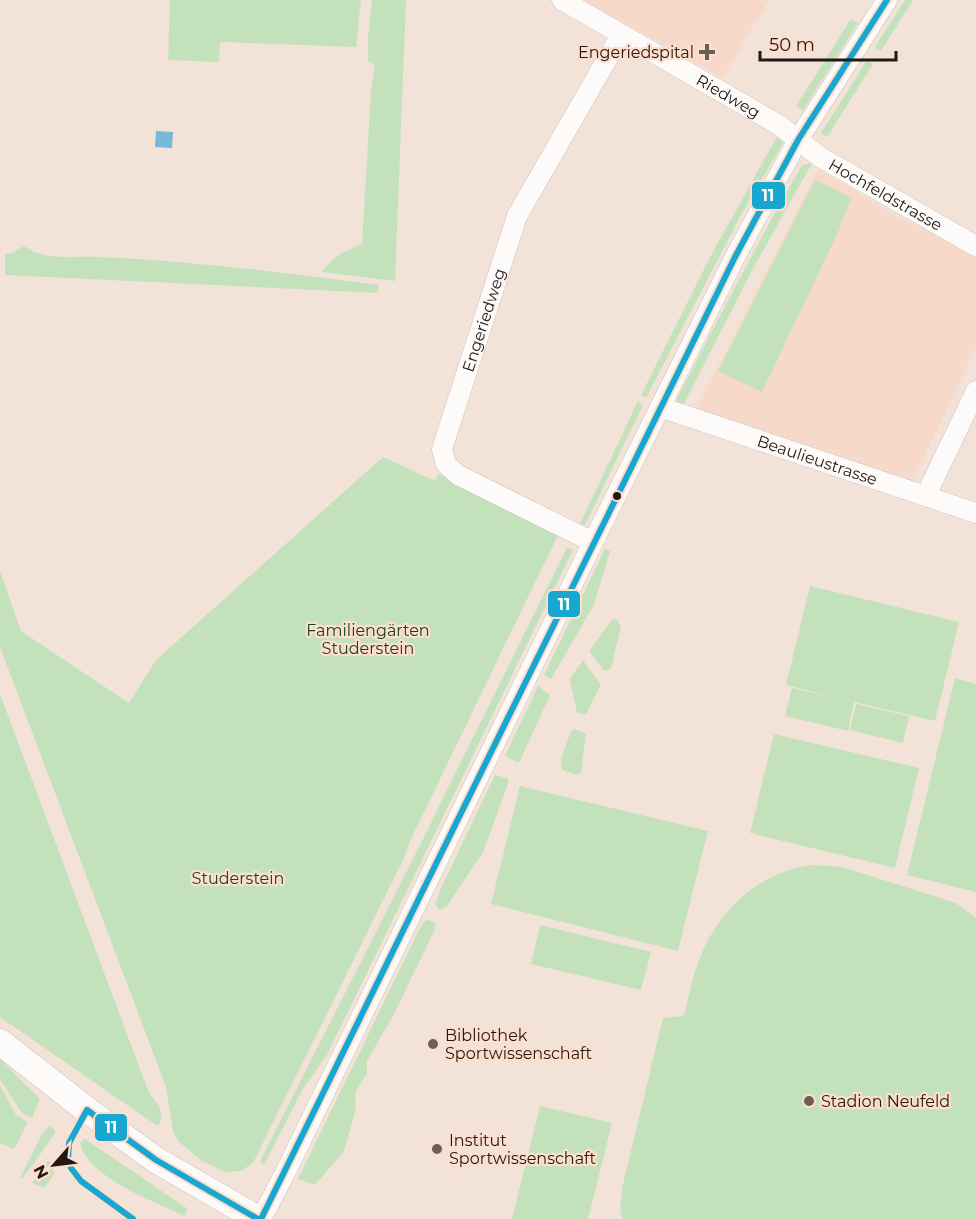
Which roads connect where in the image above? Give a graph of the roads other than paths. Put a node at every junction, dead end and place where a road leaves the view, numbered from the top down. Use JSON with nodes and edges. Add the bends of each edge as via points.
{"nodes":[{"id":1,"x":562,"y":0,"type":"edge"},
{"id":2,"x":887,"y":0,"type":"edge"},
{"id":3,"x":621,"y":35,"type":"junction"},
{"id":4,"x":798,"y":140,"type":"junction"},
{"id":5,"x":976,"y":246,"type":"edge"},
{"id":6,"x":976,"y":391,"type":"edge"},
{"id":7,"x":660,"y":407,"type":"junction"},
{"id":8,"x":926,"y":495,"type":"junction"},
{"id":9,"x":976,"y":513,"type":"edge"},
{"id":10,"x":593,"y":542,"type":"junction"},
{"id":11,"x":0,"y":1042,"type":"edge"},
{"id":12,"x":259,"y":1219,"type":"edge"}],
"edges":[{"from":1,"to":3,"type":"street","name":"Riedweg"},
{"from":2,"to":4,"type":"street"},
{"from":3,"to":4,"type":"street","name":"Riedweg","via":[[779,125]]},
{"from":3,"to":10,"type":"street","name":"Engeriedweg","via":[[517,216],[442,449],[445,462],[455,473]]},
{"from":4,"to":5,"type":"street","name":"Hochfeldstrasse","via":[[820,157]]},
{"from":4,"to":7,"type":"street"},
{"from":6,"to":8,"type":"street"},
{"from":7,"to":8,"type":"street","name":"Beaulieustrasse"},
{"from":7,"to":10,"type":"street"},
{"from":8,"to":9,"type":"street","name":"Beaulieustrasse"},
{"from":10,"to":12,"type":"street"},
{"from":11,"to":12,"type":"main road","via":[[156,1160]]}]}
